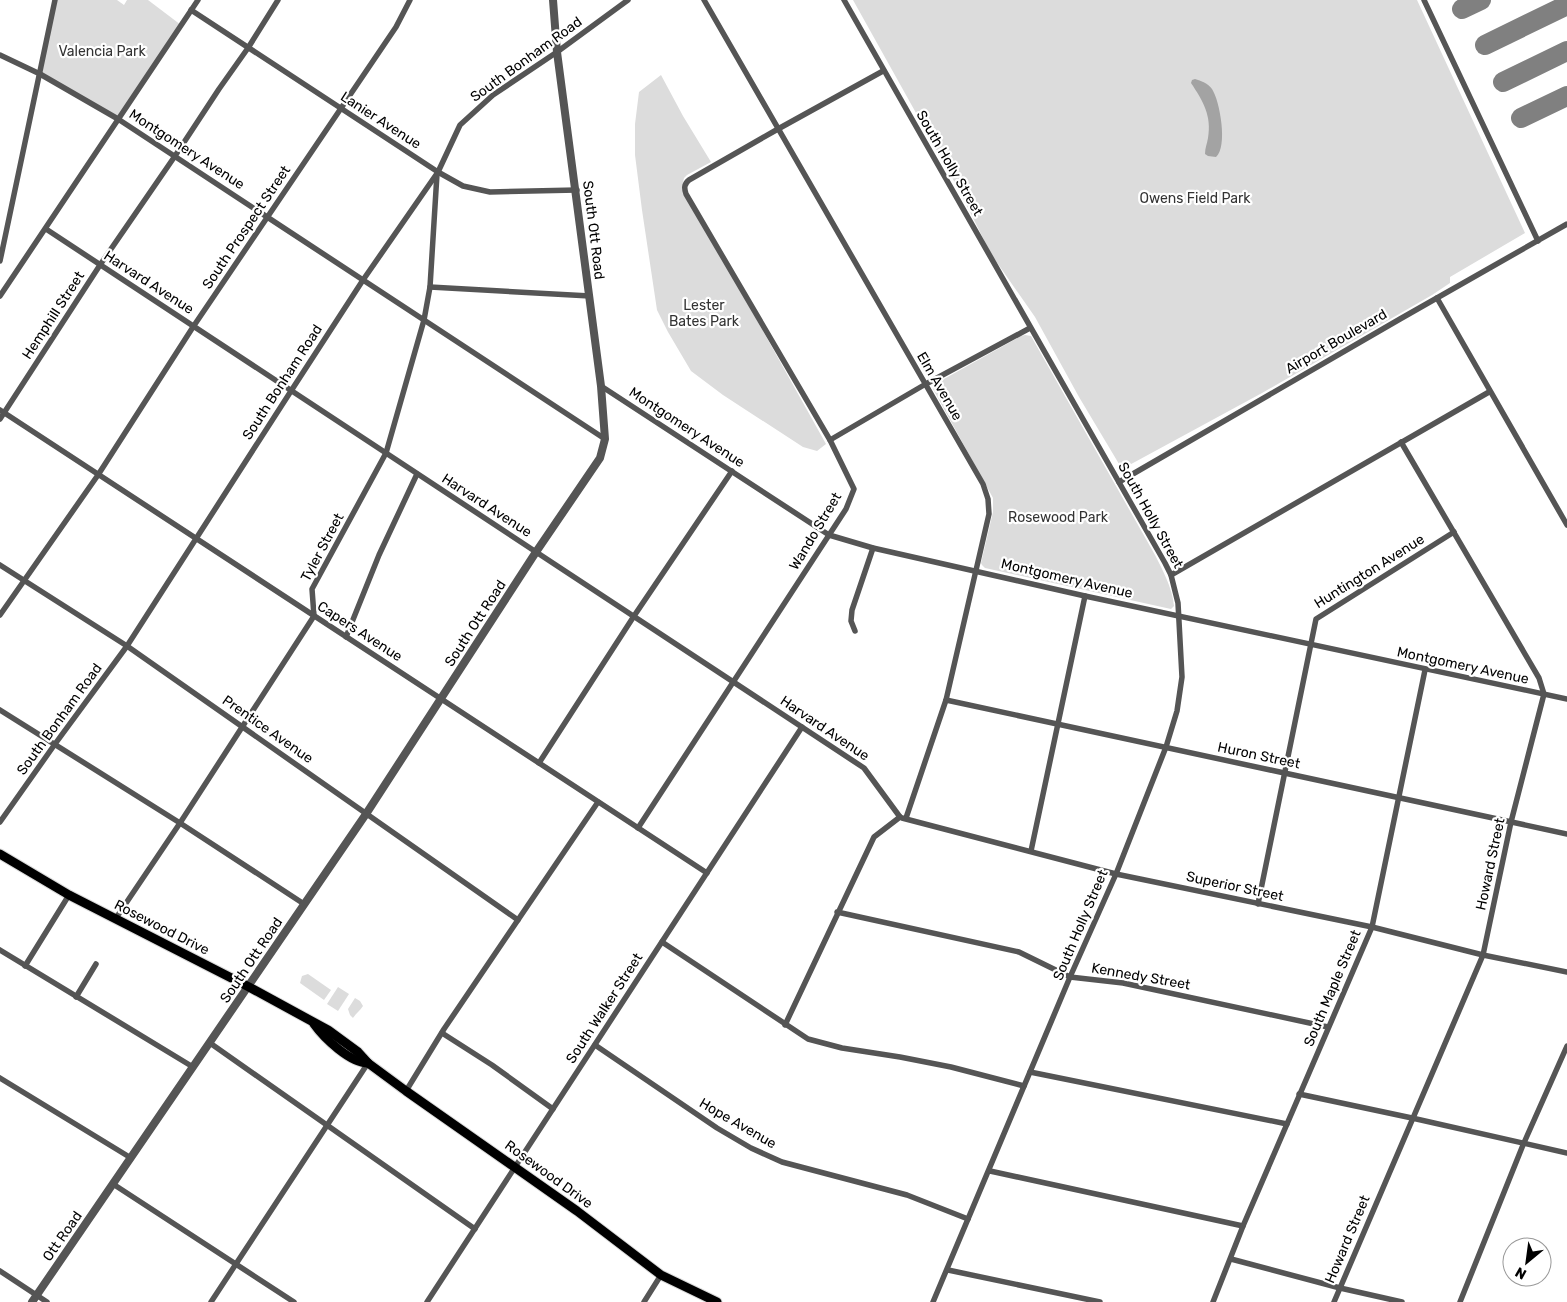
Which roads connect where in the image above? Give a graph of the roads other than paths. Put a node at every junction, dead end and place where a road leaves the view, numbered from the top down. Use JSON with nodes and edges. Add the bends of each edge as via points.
{"nodes":[{"id":1,"x":54,"y":0,"type":"edge"},
{"id":2,"x":198,"y":0,"type":"edge"},
{"id":3,"x":278,"y":0,"type":"edge"},
{"id":4,"x":410,"y":0,"type":"edge"},
{"id":5,"x":553,"y":0,"type":"edge"},
{"id":6,"x":628,"y":0,"type":"edge"},
{"id":7,"x":704,"y":0,"type":"edge"},
{"id":8,"x":844,"y":0,"type":"edge"},
{"id":9,"x":1424,"y":0,"type":"edge"},
{"id":10,"x":191,"y":10,"type":"junction"},
{"id":11,"x":248,"y":48,"type":"junction"},
{"id":12,"x":557,"y":52,"type":"junction"},
{"id":13,"x":0,"y":54,"type":"edge"},
{"id":14,"x":883,"y":71,"type":"junction"},
{"id":15,"x":40,"y":74,"type":"junction"},
{"id":16,"x":340,"y":108,"type":"junction"},
{"id":17,"x":118,"y":119,"type":"junction"},
{"id":18,"x":778,"y":129,"type":"junction"},
{"id":19,"x":175,"y":156,"type":"junction"},
{"id":20,"x":438,"y":172,"type":"junction"},
{"id":21,"x":576,"y":190,"type":"junction"},
{"id":22,"x":268,"y":217,"type":"junction"},
{"id":23,"x":1567,"y":224,"type":"edge"},
{"id":24,"x":46,"y":230,"type":"junction"},
{"id":25,"x":1538,"y":241,"type":"junction"},
{"id":26,"x":1,"y":252,"type":"edge"},
{"id":27,"x":0,"y":260,"type":"edge"},
{"id":28,"x":100,"y":265,"type":"junction"},
{"id":29,"x":364,"y":280,"type":"junction"},
{"id":30,"x":430,"y":287,"type":"junction"},
{"id":31,"x":0,"y":296,"type":"edge"},
{"id":32,"x":590,"y":296,"type":"junction"},
{"id":33,"x":1437,"y":298,"type":"junction"},
{"id":34,"x":424,"y":320,"type":"junction"},
{"id":35,"x":193,"y":327,"type":"junction"},
{"id":36,"x":1030,"y":328,"type":"junction"},
{"id":37,"x":924,"y":384,"type":"junction"},
{"id":38,"x":601,"y":386,"type":"junction"},
{"id":39,"x":291,"y":391,"type":"junction"},
{"id":40,"x":1489,"y":392,"type":"junction"},
{"id":41,"x":2,"y":412,"type":"edge"},
{"id":42,"x":0,"y":419,"type":"edge"},
{"id":43,"x":605,"y":439,"type":"junction"},
{"id":44,"x":830,"y":440,"type":"junction"},
{"id":45,"x":1401,"y":442,"type":"junction"},
{"id":46,"x":386,"y":453,"type":"junction"},
{"id":47,"x":732,"y":471,"type":"junction"},
{"id":48,"x":417,"y":474,"type":"junction"},
{"id":49,"x":98,"y":475,"type":"junction"},
{"id":50,"x":1119,"y":482,"type":"junction"},
{"id":51,"x":1567,"y":525,"type":"edge"},
{"id":52,"x":1454,"y":532,"type":"junction"},
{"id":53,"x":829,"y":535,"type":"junction"},
{"id":54,"x":195,"y":538,"type":"junction"},
{"id":55,"x":873,"y":548,"type":"junction"},
{"id":56,"x":536,"y":552,"type":"junction"},
{"id":57,"x":0,"y":565,"type":"edge"},
{"id":58,"x":975,"y":570,"type":"junction"},
{"id":59,"x":1170,"y":575,"type":"junction"},
{"id":60,"x":25,"y":582,"type":"junction"},
{"id":61,"x":1085,"y":596,"type":"junction"},
{"id":62,"x":0,"y":615,"type":"edge"},
{"id":63,"x":314,"y":616,"type":"junction"},
{"id":64,"x":634,"y":616,"type":"junction"},
{"id":65,"x":1180,"y":616,"type":"junction"},
{"id":66,"x":855,"y":631,"type":"dead end"},
{"id":67,"x":346,"y":637,"type":"junction"},
{"id":68,"x":1311,"y":645,"type":"junction"},
{"id":69,"x":128,"y":646,"type":"junction"},
{"id":70,"x":1425,"y":670,"type":"junction"},
{"id":71,"x":733,"y":681,"type":"junction"},
{"id":72,"x":1544,"y":694,"type":"junction"},
{"id":73,"x":441,"y":699,"type":"junction"},
{"id":74,"x":1567,"y":699,"type":"edge"},
{"id":75,"x":946,"y":700,"type":"junction"},
{"id":76,"x":0,"y":710,"type":"edge"},
{"id":77,"x":1059,"y":724,"type":"junction"},
{"id":78,"x":243,"y":726,"type":"junction"},
{"id":79,"x":802,"y":727,"type":"junction"},
{"id":80,"x":55,"y":744,"type":"junction"},
{"id":81,"x":1166,"y":747,"type":"junction"},
{"id":82,"x":539,"y":764,"type":"junction"},
{"id":83,"x":1285,"y":773,"type":"junction"},
{"id":84,"x":1398,"y":797,"type":"junction"},
{"id":85,"x":598,"y":802,"type":"junction"},
{"id":86,"x":366,"y":814,"type":"junction"},
{"id":87,"x":902,"y":818,"type":"junction"},
{"id":88,"x":0,"y":822,"type":"edge"},
{"id":89,"x":1511,"y":822,"type":"junction"},
{"id":90,"x":180,"y":823,"type":"junction"},
{"id":91,"x":638,"y":828,"type":"junction"},
{"id":92,"x":1567,"y":834,"type":"edge"},
{"id":93,"x":1031,"y":851,"type":"junction"},
{"id":94,"x":0,"y":854,"type":"edge"},
{"id":95,"x":707,"y":873,"type":"junction"},
{"id":96,"x":1116,"y":874,"type":"junction"},
{"id":97,"x":69,"y":895,"type":"junction"},
{"id":98,"x":304,"y":904,"type":"junction"},
{"id":99,"x":1258,"y":904,"type":"junction"},
{"id":100,"x":837,"y":912,"type":"junction"},
{"id":101,"x":116,"y":918,"type":"junction"},
{"id":102,"x":518,"y":920,"type":"junction"},
{"id":103,"x":1372,"y":927,"type":"junction"},
{"id":104,"x":662,"y":942,"type":"junction"},
{"id":105,"x":0,"y":950,"type":"edge"},
{"id":106,"x":1482,"y":955,"type":"junction"},
{"id":107,"x":96,"y":964,"type":"dead end"},
{"id":108,"x":25,"y":966,"type":"junction"},
{"id":109,"x":1567,"y":972,"type":"edge"},
{"id":110,"x":1070,"y":978,"type":"junction"},
{"id":111,"x":248,"y":987,"type":"junction"},
{"id":112,"x":76,"y":997,"type":"junction"},
{"id":113,"x":785,"y":1025,"type":"junction"},
{"id":114,"x":1328,"y":1027,"type":"junction"},
{"id":115,"x":442,"y":1033,"type":"junction"},
{"id":116,"x":210,"y":1043,"type":"junction"},
{"id":117,"x":595,"y":1045,"type":"junction"},
{"id":118,"x":1567,"y":1046,"type":"edge"},
{"id":119,"x":368,"y":1063,"type":"junction"},
{"id":120,"x":193,"y":1067,"type":"junction"},
{"id":121,"x":1030,"y":1072,"type":"junction"},
{"id":122,"x":0,"y":1078,"type":"edge"},
{"id":123,"x":1024,"y":1086,"type":"junction"},
{"id":124,"x":406,"y":1091,"type":"junction"},
{"id":125,"x":1299,"y":1094,"type":"junction"},
{"id":126,"x":553,"y":1109,"type":"junction"},
{"id":127,"x":1412,"y":1118,"type":"junction"},
{"id":128,"x":1287,"y":1124,"type":"junction"},
{"id":129,"x":327,"y":1125,"type":"junction"},
{"id":130,"x":1523,"y":1145,"type":"junction"},
{"id":131,"x":1567,"y":1154,"type":"edge"},
{"id":132,"x":131,"y":1158,"type":"junction"},
{"id":133,"x":516,"y":1167,"type":"junction"},
{"id":134,"x":990,"y":1171,"type":"junction"},
{"id":135,"x":113,"y":1184,"type":"junction"},
{"id":136,"x":968,"y":1219,"type":"junction"},
{"id":137,"x":1243,"y":1226,"type":"junction"},
{"id":138,"x":475,"y":1229,"type":"junction"},
{"id":139,"x":1231,"y":1259,"type":"junction"},
{"id":140,"x":236,"y":1264,"type":"junction"},
{"id":141,"x":948,"y":1270,"type":"junction"},
{"id":142,"x":0,"y":1271,"type":"edge"},
{"id":143,"x":661,"y":1275,"type":"junction"},
{"id":144,"x":1340,"y":1288,"type":"junction"},
{"id":145,"x":35,"y":1299,"type":"edge"},
{"id":146,"x":47,"y":1302,"type":"edge"},
{"id":147,"x":211,"y":1302,"type":"edge"},
{"id":148,"x":294,"y":1302,"type":"edge"},
{"id":149,"x":428,"y":1302,"type":"edge"},
{"id":150,"x":644,"y":1302,"type":"edge"},
{"id":151,"x":717,"y":1302,"type":"edge"},
{"id":152,"x":933,"y":1302,"type":"edge"},
{"id":153,"x":1100,"y":1302,"type":"edge"},
{"id":154,"x":1213,"y":1302,"type":"edge"},
{"id":155,"x":1334,"y":1302,"type":"edge"},
{"id":156,"x":1402,"y":1302,"type":"edge"},
{"id":157,"x":1460,"y":1302,"type":"edge"}],
"edges":[{"from":1,"to":15,"type":"street"},
{"from":2,"to":10,"type":"street"},
{"from":3,"to":11,"type":"street","name":"Hemphill Street"},
{"from":4,"to":16,"type":"street","name":"South Prospect Street","via":[[396,27]]},
{"from":5,"to":12,"type":"street","name":"South Ott Road"},
{"from":6,"to":12,"type":"street","name":"South Bonham Road"},
{"from":7,"to":18,"type":"street","name":"Elm Avenue"},
{"from":8,"to":14,"type":"street","name":"South Holly Street"},
{"from":9,"to":25,"type":"street"},
{"from":10,"to":11,"type":"street","name":"Lanier Avenue"},
{"from":10,"to":17,"type":"street"},
{"from":11,"to":16,"type":"street","name":"Lanier Avenue"},
{"from":11,"to":19,"type":"street","name":"Hemphill Street"},
{"from":12,"to":20,"type":"street","name":"South Bonham Road","via":[[493,95],[460,125]]},
{"from":12,"to":21,"type":"street","name":"South Ott Road"},
{"from":13,"to":15,"type":"street","name":"Montgomery Avenue"},
{"from":14,"to":18,"type":"street"},
{"from":14,"to":36,"type":"street","name":"South Holly Street"},
{"from":15,"to":17,"type":"street","name":"Montgomery Avenue"},
{"from":15,"to":26,"type":"street"},
{"from":16,"to":20,"type":"street","name":"Lanier Avenue"},
{"from":16,"to":22,"type":"street","name":"South Prospect Street"},
{"from":17,"to":19,"type":"street","name":"Montgomery Avenue"},
{"from":17,"to":24,"type":"street"},
{"from":18,"to":37,"type":"street","name":"Elm Avenue"},
{"from":18,"to":44,"type":"street","name":"Wando Street","via":[[689,180],[684,187]]},
{"from":19,"to":22,"type":"street","name":"Montgomery Avenue"},
{"from":19,"to":28,"type":"street","name":"Hemphill Street"},
{"from":20,"to":21,"type":"street","name":"Lanier Avenue","via":[[462,186],[490,192]]},
{"from":20,"to":29,"type":"street","name":"South Bonham Road"},
{"from":20,"to":30,"type":"street","name":"Tyler Street"},
{"from":21,"to":32,"type":"street","name":"South Ott Road"},
{"from":22,"to":29,"type":"street","name":"Montgomery Avenue"},
{"from":22,"to":35,"type":"street","name":"South Prospect Street"},
{"from":23,"to":25,"type":"street","name":"Airport Boulevard"},
{"from":24,"to":28,"type":"street","name":"Harvard Avenue"},
{"from":24,"to":31,"type":"street"},
{"from":25,"to":33,"type":"street","name":"Airport Boulevard"},
{"from":26,"to":27,"type":"street"},
{"from":28,"to":35,"type":"street","name":"Harvard Avenue"},
{"from":28,"to":41,"type":"street","name":"Hemphill Street"},
{"from":29,"to":34,"type":"street","name":"Montgomery Avenue"},
{"from":29,"to":39,"type":"street","name":"South Bonham Road"},
{"from":30,"to":32,"type":"street"},
{"from":30,"to":34,"type":"street","name":"Tyler Street"},
{"from":32,"to":38,"type":"street","name":"South Ott Road"},
{"from":33,"to":40,"type":"street"},
{"from":33,"to":50,"type":"street","name":"Airport Boulevard"},
{"from":34,"to":43,"type":"street","name":"Montgomery Avenue"},
{"from":34,"to":46,"type":"street","name":"Tyler Street"},
{"from":35,"to":39,"type":"street","name":"Harvard Avenue"},
{"from":35,"to":49,"type":"street","name":"South Prospect Street"},
{"from":36,"to":37,"type":"street"},
{"from":36,"to":50,"type":"street","name":"South Holly Street"},
{"from":37,"to":44,"type":"street"},
{"from":37,"to":58,"type":"street","name":"Elm Avenue","via":[[981,481],[988,499],[989,514]]},
{"from":38,"to":43,"type":"street","name":"South Ott Road"},
{"from":38,"to":47,"type":"street","name":"Montgomery Avenue"},
{"from":39,"to":46,"type":"street","name":"Harvard Avenue"},
{"from":39,"to":54,"type":"street","name":"South Bonham Road"},
{"from":40,"to":45,"type":"street"},
{"from":40,"to":51,"type":"street"},
{"from":41,"to":42,"type":"street","name":"Hemphill Street"},
{"from":41,"to":49,"type":"street","name":"Capers Avenue"},
{"from":43,"to":56,"type":"street","name":"South Ott Road","via":[[600,458]]},
{"from":44,"to":53,"type":"street","name":"Wando Street","via":[[854,489],[846,509]]},
{"from":45,"to":52,"type":"street"},
{"from":45,"to":59,"type":"street"},
{"from":46,"to":48,"type":"street","name":"Harvard Avenue"},
{"from":46,"to":63,"type":"street","name":"Tyler Street","via":[[312,589]]},
{"from":47,"to":53,"type":"street","name":"Montgomery Avenue"},
{"from":47,"to":64,"type":"street"},
{"from":48,"to":56,"type":"street","name":"Harvard Avenue"},
{"from":48,"to":67,"type":"street"},
{"from":49,"to":54,"type":"street","name":"Capers Avenue"},
{"from":49,"to":60,"type":"street","name":"South Prospect Street"},
{"from":50,"to":59,"type":"street","name":"South Holly Street"},
{"from":52,"to":68,"type":"street","name":"Huntington Avenue","via":[[1316,619]]},
{"from":52,"to":72,"type":"street","via":[[1539,678]]},
{"from":53,"to":55,"type":"street","name":"Montgomery Avenue"},
{"from":53,"to":71,"type":"street","name":"Wando Street"},
{"from":54,"to":63,"type":"street","name":"Capers Avenue"},
{"from":54,"to":69,"type":"street","name":"South Bonham Road"},
{"from":55,"to":58,"type":"street","name":"Montgomery Avenue"},
{"from":55,"to":66,"type":"street","via":[[852,610],[851,621]]},
{"from":56,"to":64,"type":"street","name":"Harvard Avenue"},
{"from":56,"to":73,"type":"street","name":"South Ott Road"},
{"from":57,"to":60,"type":"street","name":"Prentice Avenue"},
{"from":58,"to":61,"type":"street","name":"Montgomery Avenue"},
{"from":58,"to":75,"type":"street","name":"Elm Avenue"},
{"from":59,"to":65,"type":"street","name":"South Holly Street"},
{"from":60,"to":62,"type":"street","name":"South Prospect Street"},
{"from":60,"to":69,"type":"street","name":"Prentice Avenue"},
{"from":61,"to":65,"type":"street","name":"Montgomery Avenue"},
{"from":61,"to":77,"type":"street"},
{"from":63,"to":67,"type":"street","name":"Capers Avenue"},
{"from":63,"to":78,"type":"street"},
{"from":64,"to":71,"type":"street","name":"Harvard Avenue"},
{"from":64,"to":82,"type":"street"},
{"from":65,"to":68,"type":"street","name":"Montgomery Avenue"},
{"from":65,"to":81,"type":"street","name":"South Holly Street","via":[[1182,677],[1177,711]]},
{"from":67,"to":73,"type":"street","name":"Capers Avenue"},
{"from":68,"to":70,"type":"street","name":"Montgomery Avenue"},
{"from":68,"to":83,"type":"street","name":"Huntington Avenue"},
{"from":69,"to":78,"type":"street","name":"Prentice Avenue"},
{"from":69,"to":80,"type":"street","name":"South Bonham Road"},
{"from":70,"to":72,"type":"street","name":"Montgomery Avenue"},
{"from":70,"to":84,"type":"street","name":"South Maple Street"},
{"from":71,"to":79,"type":"street","name":"Harvard Avenue"},
{"from":71,"to":91,"type":"street","name":"Wando Street"},
{"from":72,"to":74,"type":"street","name":"Montgomery Avenue"},
{"from":72,"to":89,"type":"street","name":"Howard Street"},
{"from":73,"to":82,"type":"street","name":"Capers Avenue"},
{"from":73,"to":86,"type":"street","name":"South Ott Road"},
{"from":75,"to":77,"type":"street","name":"Huron Street"},
{"from":75,"to":87,"type":"street","name":"Elm Avenue"},
{"from":76,"to":80,"type":"street"},
{"from":77,"to":81,"type":"street","name":"Huron Street"},
{"from":77,"to":93,"type":"street"},
{"from":78,"to":86,"type":"street","name":"Prentice Avenue"},
{"from":78,"to":90,"type":"street"},
{"from":79,"to":87,"type":"street","name":"Harvard Avenue","via":[[864,768]]},
{"from":79,"to":95,"type":"street","name":"South Walker Street"},
{"from":80,"to":88,"type":"street","name":"South Bonham Road"},
{"from":80,"to":90,"type":"street"},
{"from":81,"to":83,"type":"street","name":"Huron Street"},
{"from":81,"to":96,"type":"street","name":"South Holly Street"},
{"from":82,"to":85,"type":"street","name":"Capers Avenue"},
{"from":83,"to":84,"type":"street","name":"Huron Street"},
{"from":83,"to":99,"type":"street","name":"Huntington Avenue"},
{"from":84,"to":89,"type":"street","name":"Huron Street"},
{"from":84,"to":103,"type":"street","name":"South Maple Street"},
{"from":85,"to":91,"type":"street","name":"Capers Avenue"},
{"from":85,"to":102,"type":"street"},
{"from":86,"to":98,"type":"street","name":"South Ott Road"},
{"from":86,"to":102,"type":"street","name":"Prentice Avenue"},
{"from":87,"to":93,"type":"street","name":"Superior Street"},
{"from":87,"to":100,"type":"street","via":[[874,837]]},
{"from":89,"to":92,"type":"street","name":"Huron Street"},
{"from":89,"to":106,"type":"street","name":"Howard Street"},
{"from":90,"to":98,"type":"street"},
{"from":90,"to":101,"type":"street"},
{"from":91,"to":95,"type":"street","name":"Capers Avenue"},
{"from":93,"to":96,"type":"street","name":"Superior Street"},
{"from":94,"to":97,"type":"main road","name":"Rosewood Drive"},
{"from":95,"to":104,"type":"street","name":"South Walker Street"},
{"from":96,"to":99,"type":"street","name":"Superior Street"},
{"from":96,"to":110,"type":"street","name":"South Holly Street"},
{"from":97,"to":101,"type":"main road","name":"Rosewood Drive"},
{"from":97,"to":108,"type":"street"},
{"from":98,"to":111,"type":"street","name":"South Ott Road"},
{"from":99,"to":103,"type":"street","name":"Superior Street"},
{"from":100,"to":110,"type":"street","name":"Kennedy Street","via":[[1019,952]]},
{"from":100,"to":113,"type":"street"},
{"from":101,"to":111,"type":"main road","name":"Rosewood Drive"},
{"from":102,"to":115,"type":"street"},
{"from":103,"to":106,"type":"street","name":"Superior Street"},
{"from":103,"to":114,"type":"street","name":"South Maple Street"},
{"from":104,"to":113,"type":"street"},
{"from":104,"to":117,"type":"street","name":"South Walker Street"},
{"from":105,"to":108,"type":"street"},
{"from":106,"to":109,"type":"street","name":"Superior Street"},
{"from":106,"to":127,"type":"street","name":"Howard Street"},
{"from":107,"to":112,"type":"street"},
{"from":108,"to":112,"type":"street"},
{"from":110,"to":114,"type":"street","name":"Kennedy Street","via":[[1122,983]]},
{"from":110,"to":121,"type":"street","name":"South Holly Street"},
{"from":111,"to":116,"type":"street","name":"South Ott Road"},
{"from":111,"to":119,"type":"main road","name":"Rosewood Drive","via":[[313,1022],[329,1042],[360,1063]]},
{"from":112,"to":120,"type":"street"},
{"from":113,"to":123,"type":"street","via":[[808,1039],[842,1048],[951,1067]]},
{"from":114,"to":125,"type":"street","name":"South Maple Street"},
{"from":115,"to":124,"type":"street"},
{"from":115,"to":126,"type":"street"},
{"from":116,"to":120,"type":"street","name":"South Ott Road"},
{"from":116,"to":129,"type":"street"},
{"from":117,"to":126,"type":"street","name":"South Walker Street"},
{"from":117,"to":136,"type":"street","name":"Hope Avenue","via":[[751,1148],[782,1162],[907,1196]]},
{"from":118,"to":130,"type":"street"},
{"from":119,"to":124,"type":"main road","name":"Rosewood Drive"},
{"from":119,"to":129,"type":"street"},
{"from":120,"to":132,"type":"street","name":"South Ott Road"},
{"from":121,"to":123,"type":"street","name":"South Holly Street"},
{"from":121,"to":128,"type":"street"},
{"from":122,"to":132,"type":"street"},
{"from":123,"to":134,"type":"street","name":"South Holly Street"},
{"from":124,"to":133,"type":"main road","name":"Rosewood Drive"},
{"from":125,"to":127,"type":"street"},
{"from":125,"to":128,"type":"street","name":"South Maple Street"},
{"from":126,"to":133,"type":"street","name":"South Walker Street"},
{"from":127,"to":130,"type":"street"},
{"from":127,"to":144,"type":"street","name":"Howard Street"},
{"from":128,"to":137,"type":"street","name":"South Maple Street"},
{"from":129,"to":138,"type":"street"},
{"from":129,"to":140,"type":"street"},
{"from":130,"to":131,"type":"street"},
{"from":130,"to":157,"type":"street"},
{"from":132,"to":135,"type":"street","name":"South Ott Road"},
{"from":133,"to":138,"type":"street","name":"South Walker Street"},
{"from":133,"to":143,"type":"main road","name":"Rosewood Drive"},
{"from":134,"to":136,"type":"street","name":"South Holly Street"},
{"from":134,"to":137,"type":"street"},
{"from":135,"to":140,"type":"street"},
{"from":135,"to":145,"type":"street","name":"Ott Road"},
{"from":136,"to":141,"type":"street","name":"South Holly Street"},
{"from":137,"to":139,"type":"street","name":"South Maple Street"},
{"from":138,"to":149,"type":"street","name":"South Walker Street"},
{"from":139,"to":144,"type":"street"},
{"from":139,"to":154,"type":"street","name":"South Maple Street"},
{"from":140,"to":147,"type":"street"},
{"from":140,"to":148,"type":"street"},
{"from":141,"to":152,"type":"street","name":"South Holly Street"},
{"from":141,"to":153,"type":"street"},
{"from":142,"to":145,"type":"street"},
{"from":143,"to":150,"type":"street"},
{"from":143,"to":151,"type":"main road","name":"Rosewood Drive"},
{"from":144,"to":155,"type":"street","name":"Howard Street"},
{"from":144,"to":156,"type":"street"},
{"from":145,"to":146,"type":"street"}]}
